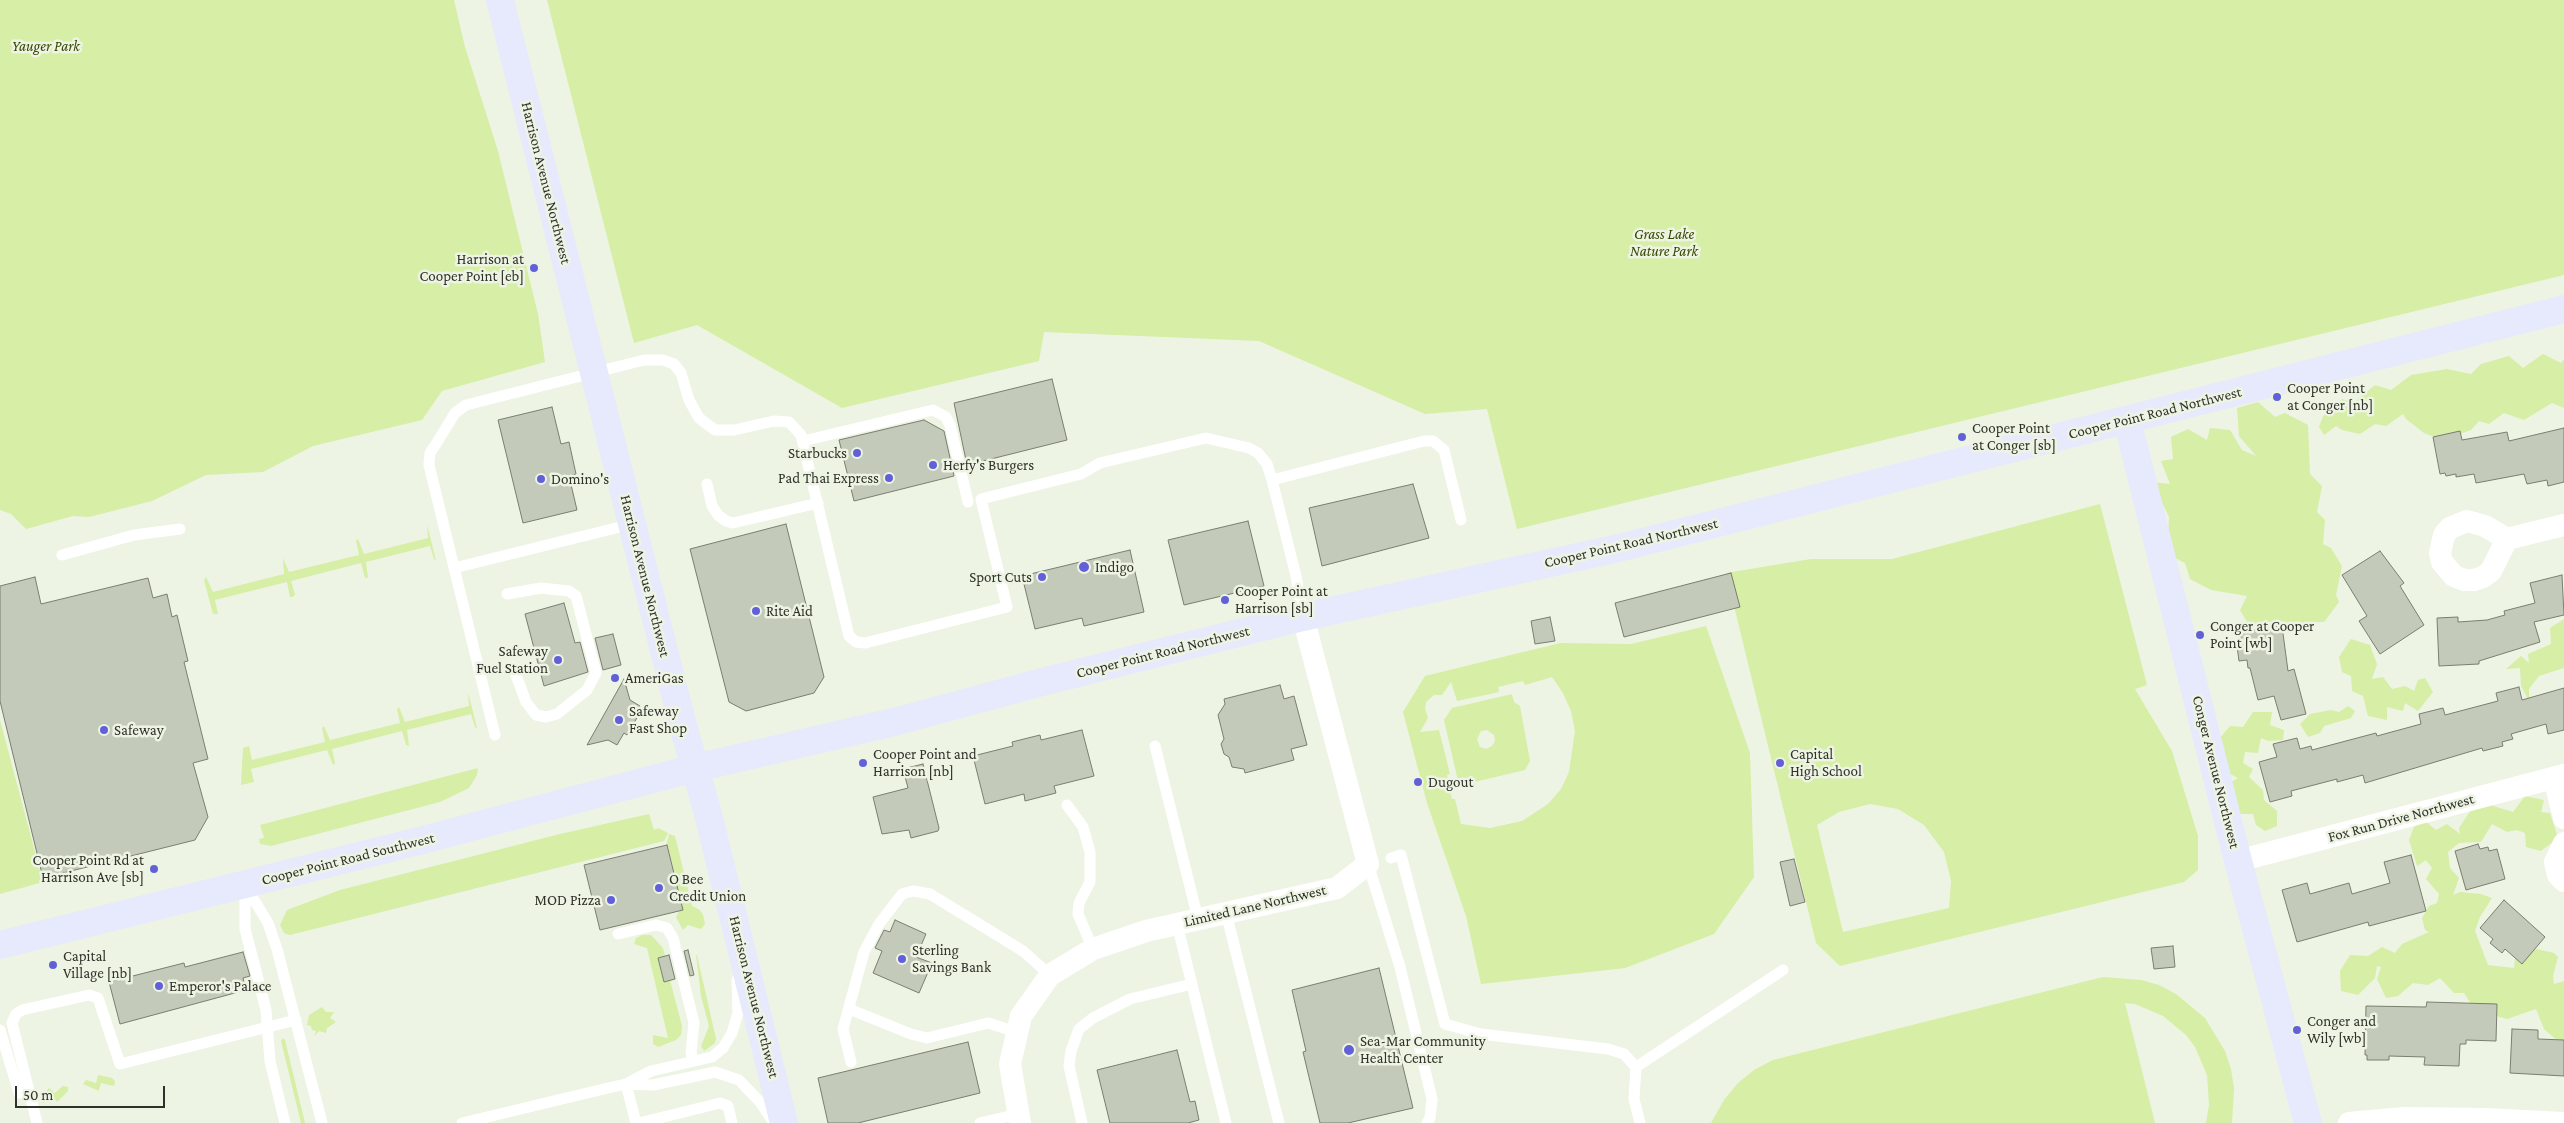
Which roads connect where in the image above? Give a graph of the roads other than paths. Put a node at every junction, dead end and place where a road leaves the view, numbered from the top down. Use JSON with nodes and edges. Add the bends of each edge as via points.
{"nodes":[{"id":1,"x":500,"y":0,"type":"edge"},
{"id":2,"x":2564,"y":309,"type":"edge"},
{"id":3,"x":594,"y":373,"type":"junction"},
{"id":4,"x":2127,"y":420,"type":"junction"},
{"id":5,"x":803,"y":441,"type":"junction"},
{"id":6,"x":1272,"y":480,"type":"junction"},
{"id":7,"x":707,"y":484,"type":"dead end"},
{"id":8,"x":968,"y":502,"type":"dead end"},
{"id":9,"x":818,"y":503,"type":"junction"},
{"id":10,"x":1461,"y":520,"type":"dead end"},
{"id":11,"x":632,"y":524,"type":"junction"},
{"id":12,"x":2564,"y":525,"type":"edge"},
{"id":13,"x":180,"y":530,"type":"dead end"},
{"id":14,"x":2507,"y":539,"type":"dead end"},
{"id":15,"x":62,"y":555,"type":"dead end"},
{"id":16,"x":454,"y":568,"type":"junction"},
{"id":17,"x":507,"y":594,"type":"dead end"},
{"id":18,"x":1303,"y":617,"type":"junction"},
{"id":19,"x":512,"y":667,"type":"dead end"},
{"id":20,"x":495,"y":735,"type":"dead end"},
{"id":21,"x":1155,"y":746,"type":"dead end"},
{"id":22,"x":695,"y":768,"type":"junction"},
{"id":23,"x":2559,"y":777,"type":"edge"},
{"id":24,"x":1067,"y":805,"type":"dead end"},
{"id":25,"x":2564,"y":818,"type":"edge"},
{"id":26,"x":2564,"y":844,"type":"edge"},
{"id":27,"x":1391,"y":858,"type":"dead end"},
{"id":28,"x":2238,"y":861,"type":"junction"},
{"id":29,"x":1368,"y":864,"type":"junction"},
{"id":30,"x":2564,"y":881,"type":"edge"},
{"id":31,"x":245,"y":885,"type":"junction"},
{"id":32,"x":1226,"y":913,"type":"junction"},
{"id":33,"x":1187,"y":922,"type":"junction"},
{"id":34,"x":736,"y":923,"type":"junction"},
{"id":35,"x":618,"y":934,"type":"dead end"},
{"id":36,"x":0,"y":945,"type":"edge"},
{"id":37,"x":1093,"y":949,"type":"junction"},
{"id":38,"x":1783,"y":970,"type":"dead end"},
{"id":39,"x":1050,"y":976,"type":"junction"},
{"id":40,"x":1192,"y":984,"type":"junction"},
{"id":41,"x":849,"y":1009,"type":"junction"},
{"id":42,"x":296,"y":1020,"type":"junction"},
{"id":43,"x":267,"y":1027,"type":"junction"},
{"id":44,"x":0,"y":1030,"type":"edge"},
{"id":45,"x":1017,"y":1032,"type":"junction"},
{"id":46,"x":693,"y":1061,"type":"junction"},
{"id":47,"x":851,"y":1062,"type":"dead end"},
{"id":48,"x":1636,"y":1067,"type":"junction"},
{"id":49,"x":626,"y":1084,"type":"junction"},
{"id":50,"x":20,"y":1093,"type":"dead end"},
{"id":51,"x":1019,"y":1118,"type":"edge"},
{"id":52,"x":37,"y":1123,"type":"edge"},
{"id":53,"x":285,"y":1123,"type":"edge"},
{"id":54,"x":322,"y":1123,"type":"edge"},
{"id":55,"x":462,"y":1123,"type":"edge"},
{"id":56,"x":637,"y":1123,"type":"edge"},
{"id":57,"x":732,"y":1123,"type":"edge"},
{"id":58,"x":774,"y":1123,"type":"edge"},
{"id":59,"x":784,"y":1123,"type":"edge"},
{"id":60,"x":980,"y":1123,"type":"edge"},
{"id":61,"x":1082,"y":1123,"type":"edge"},
{"id":62,"x":1226,"y":1123,"type":"edge"},
{"id":63,"x":1279,"y":1123,"type":"edge"},
{"id":64,"x":1427,"y":1123,"type":"edge"},
{"id":65,"x":1640,"y":1123,"type":"edge"},
{"id":66,"x":2308,"y":1123,"type":"edge"},
{"id":67,"x":2349,"y":1123,"type":"edge"},
{"id":68,"x":2563,"y":1123,"type":"edge"}],
"edges":[{"from":1,"to":3,"type":"main road","name":"Harrison Avenue Northwest"},
{"from":2,"to":4,"type":"main road","name":"Cooper Point Road Northwest"},
{"from":3,"to":5,"type":"lane","via":[[644,360],[663,360],[674,364],[699,418],[715,430],[734,430],[774,421],[789,422]]},
{"from":3,"to":11,"type":"main road","name":"Harrison Avenue Northwest"},
{"from":3,"to":16,"type":"lane","via":[[466,404],[455,413],[430,453],[429,465]]},
{"from":4,"to":18,"type":"main road","name":"Cooper Point Road Northwest","via":[[1619,548]]},
{"from":4,"to":28,"type":"main road","name":"Conger Avenue Northwest"},
{"from":5,"to":8,"type":"lane","via":[[933,410],[946,417],[950,425]]},
{"from":5,"to":9,"type":"lane"},
{"from":6,"to":9,"type":"lane","via":[[1267,464],[1258,453],[1206,438],[1100,463],[1081,474],[981,499],[1007,607],[865,643],[856,642],[849,636]]},
{"from":6,"to":10,"type":"lane","via":[[1433,441],[1444,450]]},
{"from":6,"to":18,"type":"lane"},
{"from":7,"to":9,"type":"lane","via":[[712,506],[726,522],[734,523]]},
{"from":11,"to":16,"type":"lane"},
{"from":11,"to":22,"type":"main road","name":"Harrison Avenue Northwest"},
{"from":12,"to":14,"type":"street"},
{"from":13,"to":15,"type":"lane","via":[[134,535]]},
{"from":16,"to":20,"type":"lane"},
{"from":17,"to":19,"type":"lane","via":[[541,588],[569,590],[576,596],[596,674],[586,690],[556,714],[546,717],[536,715],[526,702]]},
{"from":18,"to":22,"type":"main road","name":"Cooper Point Road Northwest","via":[[894,722]]},
{"from":18,"to":29,"type":"street"},
{"from":21,"to":33,"type":"lane"},
{"from":22,"to":31,"type":"main road","name":"Cooper Point Road Southwest"},
{"from":22,"to":34,"type":"main road","name":"Harrison Avenue Northwest"},
{"from":23,"to":25,"type":"street"},
{"from":23,"to":28,"type":"street","name":"Fox Run Drive Northwest"},
{"from":24,"to":37,"type":"lane","via":[[1083,827],[1090,852],[1090,882],[1079,903],[1078,914]]},
{"from":26,"to":30,"type":"street","via":[[2555,862],[2558,875]]},
{"from":27,"to":48,"type":"lane","via":[[1401,855],[1445,1024],[1481,1034],[1608,1049],[1624,1054]]},
{"from":28,"to":66,"type":"main road","name":"Conger Avenue Northwest"},
{"from":29,"to":32,"type":"street","name":"Limited Lane Northwest","via":[[1337,888]]},
{"from":29,"to":64,"type":"lane","via":[[1400,967],[1432,1099]]},
{"from":31,"to":36,"type":"main road","name":"Cooper Point Road Southwest"},
{"from":31,"to":42,"type":"lane","via":[[268,923]]},
{"from":31,"to":43,"type":"lane","via":[[245,929],[266,1010]]},
{"from":32,"to":33,"type":"street","name":"Limited Lane Northwest"},
{"from":32,"to":63,"type":"lane"},
{"from":33,"to":37,"type":"street","name":"Limited Lane Northwest","via":[[1146,931]]},
{"from":33,"to":40,"type":"lane"},
{"from":34,"to":46,"type":"lane","via":[[734,949],[738,1014],[723,1048],[712,1056]]},
{"from":34,"to":59,"type":"main road","name":"Harrison Avenue Northwest"},
{"from":35,"to":46,"type":"lane","via":[[656,925],[667,928],[673,938],[694,1023]]},
{"from":37,"to":39,"type":"street","name":"Limited Lane Northwest"},
{"from":38,"to":48,"type":"lane"},
{"from":39,"to":41,"type":"lane","via":[[1023,951],[930,894],[913,891],[894,901],[879,924],[864,952]]},
{"from":39,"to":45,"type":"street","name":"Limited Lane Northwest","via":[[1021,1016]]},
{"from":40,"to":61,"type":"lane","via":[[1130,999],[1079,1029],[1069,1066]]},
{"from":40,"to":62,"type":"lane"},
{"from":41,"to":45,"type":"lane","via":[[927,1038],[983,1024]]},
{"from":41,"to":47,"type":"lane","via":[[843,1029]]},
{"from":42,"to":43,"type":"lane"},
{"from":42,"to":54,"type":"lane"},
{"from":43,"to":52,"type":"lane","via":[[120,1064],[98,998],[88,995],[22,1010],[12,1022]]},
{"from":43,"to":53,"type":"lane","via":[[270,1061]]},
{"from":44,"to":50,"type":"lane"},
{"from":45,"to":51,"type":"street","name":"Limited Lane Northwest","via":[[1010,1064]]},
{"from":46,"to":49,"type":"lane","via":[[651,1071]]},
{"from":48,"to":65,"type":"lane","via":[[1634,1099]]},
{"from":49,"to":55,"type":"lane"},
{"from":49,"to":56,"type":"lane"},
{"from":49,"to":58,"type":"lane","via":[[653,1085],[715,1072],[728,1074],[752,1092]]},
{"from":51,"to":60,"type":"lane"},
{"from":56,"to":57,"type":"lane","via":[[720,1103],[728,1106]]},
{"from":67,"to":68,"type":"street","via":[[2404,1118]]}]}
